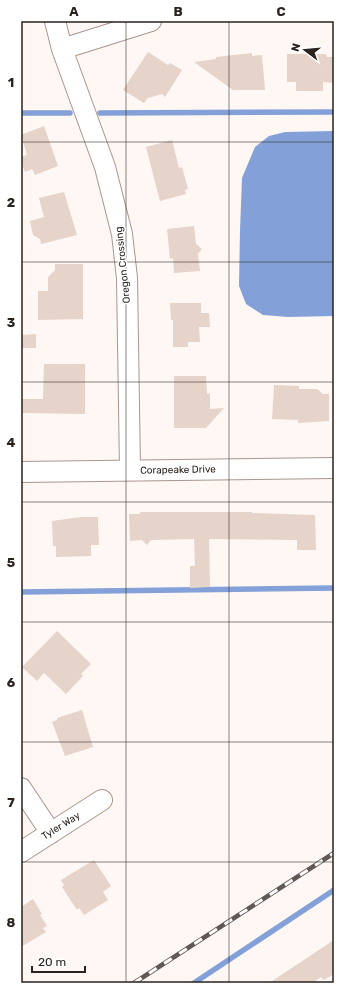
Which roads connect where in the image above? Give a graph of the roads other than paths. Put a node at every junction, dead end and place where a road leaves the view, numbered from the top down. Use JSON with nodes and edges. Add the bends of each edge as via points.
{"nodes":[{"id":1,"x":55,"y":21,"type":"edge"},
{"id":2,"x":151,"y":21,"type":"edge"},
{"id":3,"x":62,"y":49,"type":"junction"},
{"id":4,"x":334,"y":468,"type":"edge"},
{"id":5,"x":130,"y":470,"type":"junction"},
{"id":6,"x":21,"y":472,"type":"edge"},
{"id":7,"x":21,"y":788,"type":"edge"},
{"id":8,"x":102,"y":800,"type":"dead end"},
{"id":9,"x":51,"y":833,"type":"junction"},
{"id":10,"x":21,"y":852,"type":"edge"}],
"edges":[{"from":1,"to":3,"type":"street","name":"Oregon Crossing"},
{"from":2,"to":3,"type":"street"},
{"from":3,"to":5,"type":"street","name":"Oregon Crossing","via":[[105,167],[122,234],[127,278]]},
{"from":4,"to":5,"type":"street","name":"Corapeake Drive"},
{"from":5,"to":6,"type":"street","name":"Corapeake Drive"},
{"from":7,"to":9,"type":"street"},
{"from":8,"to":9,"type":"street","name":"Tyler Way"},
{"from":9,"to":10,"type":"street","name":"Tyler Way"}]}
